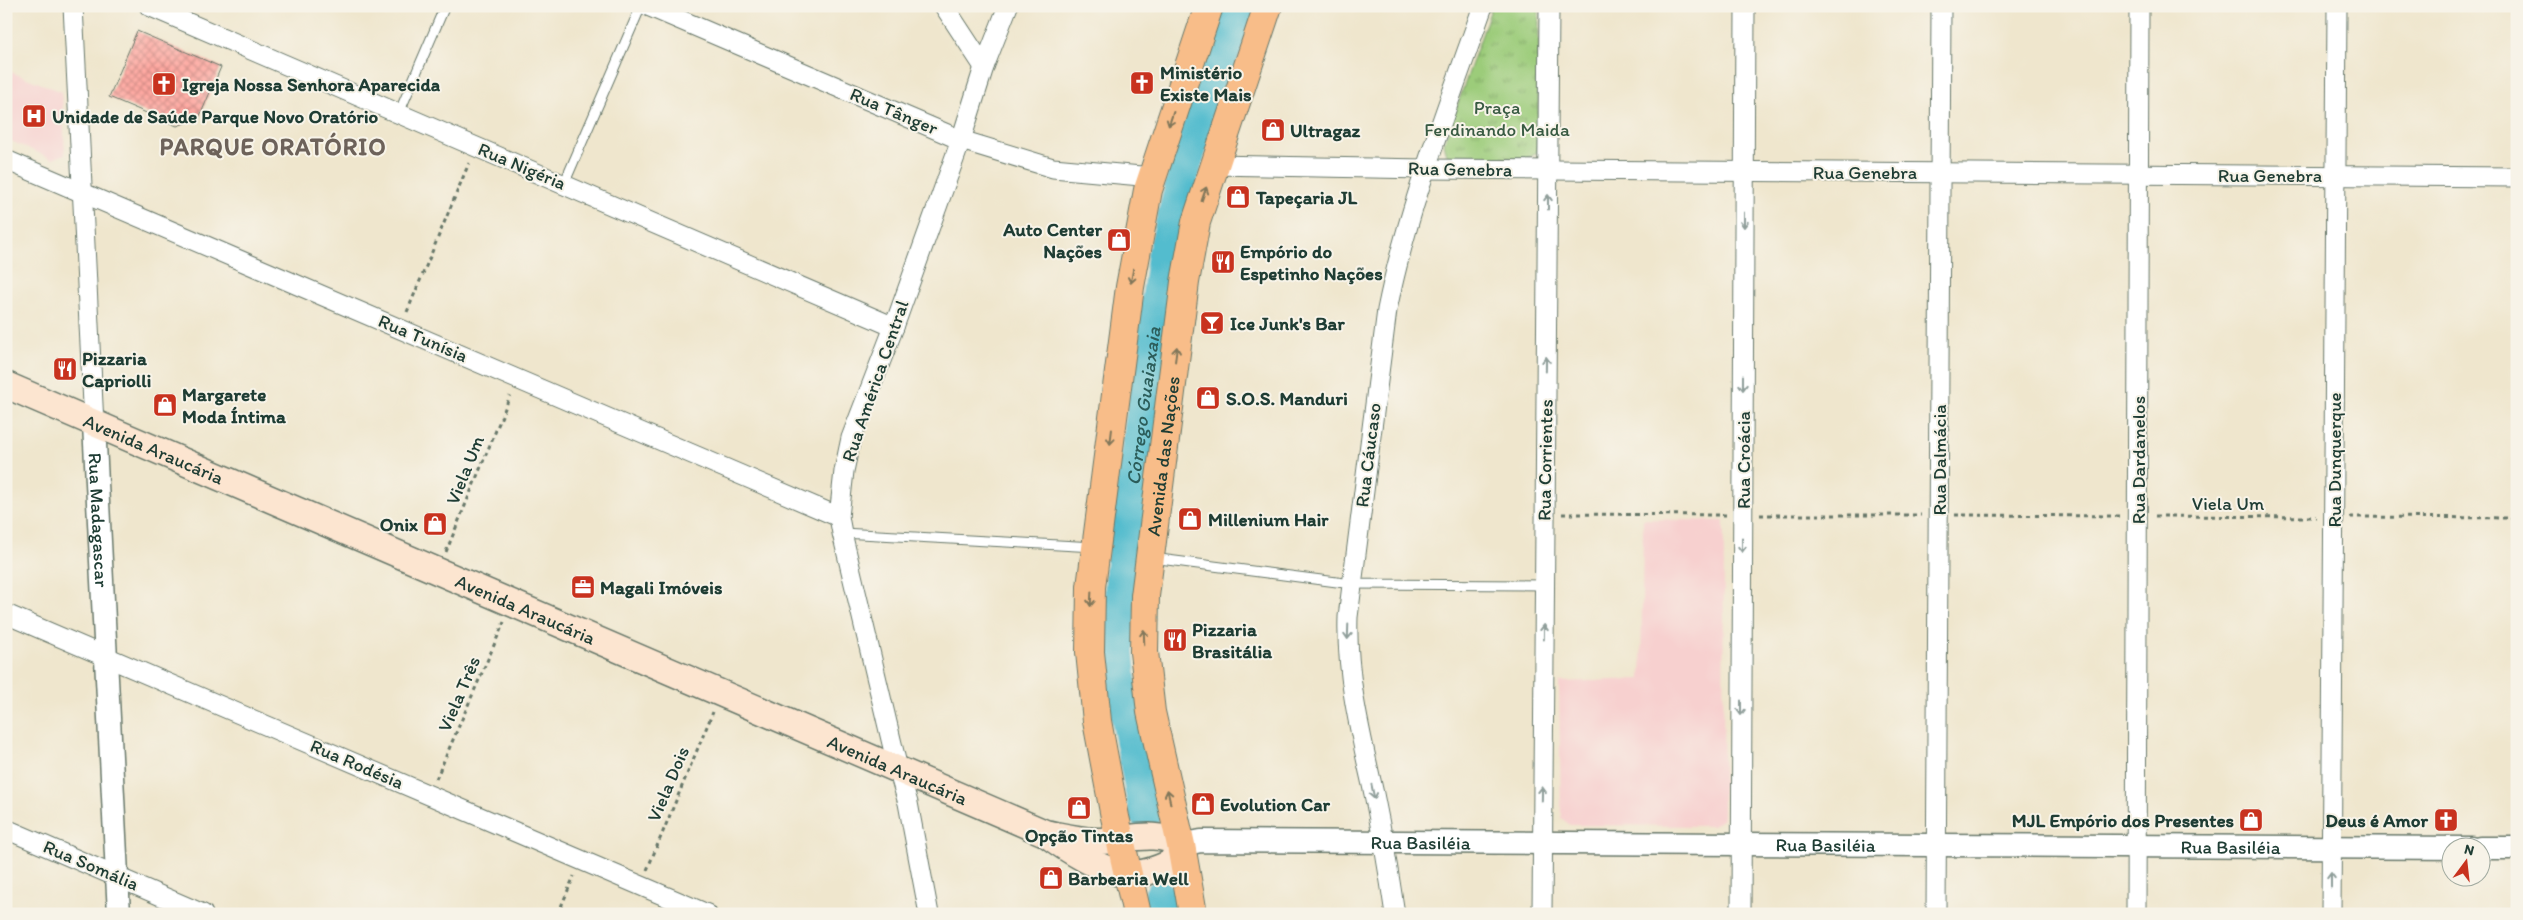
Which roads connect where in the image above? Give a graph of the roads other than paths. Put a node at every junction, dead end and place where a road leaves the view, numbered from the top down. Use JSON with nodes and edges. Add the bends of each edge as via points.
{"nodes":[{"id":1,"x":73,"y":6,"type":"edge"},
{"id":2,"x":149,"y":6,"type":"edge"},
{"id":3,"x":445,"y":6,"type":"edge"},
{"id":4,"x":944,"y":6,"type":"edge"},
{"id":5,"x":1008,"y":6,"type":"edge"},
{"id":6,"x":1209,"y":6,"type":"edge"},
{"id":7,"x":1268,"y":6,"type":"edge"},
{"id":8,"x":1483,"y":6,"type":"edge"},
{"id":9,"x":1549,"y":6,"type":"edge"},
{"id":10,"x":1745,"y":6,"type":"edge"},
{"id":11,"x":1941,"y":6,"type":"edge"},
{"id":12,"x":2139,"y":6,"type":"edge"},
{"id":13,"x":2337,"y":6,"type":"edge"},
{"id":14,"x":650,"y":7,"type":"edge"},
{"id":15,"x":984,"y":67,"type":"junction"},
{"id":16,"x":399,"y":113,"type":"junction"},
{"id":17,"x":961,"y":140,"type":"junction"},
{"id":18,"x":6,"y":160,"type":"edge"},
{"id":19,"x":1214,"y":165,"type":"junction"},
{"id":20,"x":1425,"y":169,"type":"junction"},
{"id":21,"x":1548,"y":170,"type":"junction"},
{"id":22,"x":1744,"y":171,"type":"junction"},
{"id":23,"x":1940,"y":173,"type":"junction"},
{"id":24,"x":2139,"y":174,"type":"junction"},
{"id":25,"x":2336,"y":176,"type":"junction"},
{"id":26,"x":2517,"y":177,"type":"edge"},
{"id":27,"x":1152,"y":178,"type":"junction"},
{"id":28,"x":564,"y":184,"type":"junction"},
{"id":29,"x":83,"y":192,"type":"junction"},
{"id":30,"x":894,"y":326,"type":"junction"},
{"id":31,"x":6,"y":386,"type":"edge"},
{"id":32,"x":94,"y":424,"type":"junction"},
{"id":33,"x":840,"y":525,"type":"junction"},
{"id":34,"x":1097,"y":547,"type":"junction"},
{"id":35,"x":1150,"y":558,"type":"junction"},
{"id":36,"x":1352,"y":584,"type":"junction"},
{"id":37,"x":1544,"y":585,"type":"junction"},
{"id":38,"x":6,"y":614,"type":"edge"},
{"id":39,"x":106,"y":657,"type":"junction"},
{"id":40,"x":898,"y":769,"type":"junction"},
{"id":41,"x":6,"y":829,"type":"edge"},
{"id":42,"x":1045,"y":832,"type":"junction"},
{"id":43,"x":1150,"y":840,"type":"junction"},
{"id":44,"x":1384,"y":841,"type":"junction"},
{"id":45,"x":1541,"y":843,"type":"junction"},
{"id":46,"x":1741,"y":844,"type":"junction"},
{"id":47,"x":1936,"y":845,"type":"junction"},
{"id":48,"x":2136,"y":846,"type":"junction"},
{"id":49,"x":2332,"y":847,"type":"junction"},
{"id":50,"x":2440,"y":848,"type":"edge"},
{"id":51,"x":2490,"y":848,"type":"edge"},
{"id":52,"x":2517,"y":848,"type":"edge"},
{"id":53,"x":1146,"y":871,"type":"junction"},
{"id":54,"x":117,"y":877,"type":"junction"},
{"id":55,"x":119,"y":914,"type":"edge"},
{"id":56,"x":204,"y":914,"type":"edge"},
{"id":57,"x":707,"y":914,"type":"edge"},
{"id":58,"x":929,"y":914,"type":"edge"},
{"id":59,"x":1137,"y":914,"type":"edge"},
{"id":60,"x":1193,"y":914,"type":"edge"},
{"id":61,"x":1395,"y":914,"type":"edge"},
{"id":62,"x":1542,"y":914,"type":"edge"},
{"id":63,"x":1741,"y":914,"type":"edge"},
{"id":64,"x":1936,"y":914,"type":"edge"},
{"id":65,"x":2136,"y":914,"type":"edge"},
{"id":66,"x":2331,"y":914,"type":"edge"}],
"edges":[{"from":1,"to":29,"type":"street","name":"Rua Madagascar"},
{"from":2,"to":16,"type":"street","name":"Rua Nigéria"},
{"from":3,"to":16,"type":"lane"},
{"from":4,"to":15,"type":"street"},
{"from":5,"to":15,"type":"street","name":"Rua América Central"},
{"from":6,"to":27,"type":"main road","name":"Avenida das Nações","one_way":true},
{"from":7,"to":19,"type":"main road","name":"Avenida das Nações"},
{"from":8,"to":20,"type":"street","name":"Rua Cáucaso"},
{"from":9,"to":21,"type":"street","name":"Rua Corrientes"},
{"from":10,"to":22,"type":"street","name":"Rua Croácia"},
{"from":11,"to":23,"type":"street","name":"Rua Dalmácia"},
{"from":12,"to":24,"type":"street","name":"Rua Dardanelos"},
{"from":13,"to":25,"type":"street","name":"Rua Dunquerque"},
{"from":14,"to":17,"type":"street","name":"Rua Tânger"},
{"from":14,"to":28,"type":"lane"},
{"from":15,"to":17,"type":"street","name":"Rua América Central"},
{"from":16,"to":28,"type":"street","name":"Rua Nigéria"},
{"from":17,"to":27,"type":"street","name":"Rua Tânger","via":[[1053,168]]},
{"from":17,"to":30,"type":"street","name":"Rua América Central"},
{"from":18,"to":29,"type":"street","name":"Rua Tunísia"},
{"from":19,"to":20,"type":"street","name":"Rua Genebra"},
{"from":35,"to":19,"type":"main road","name":"Avenida das Nações","one_way":true,"via":[[1185,282],[1196,222]]},
{"from":20,"to":21,"type":"street","name":"Rua Genebra"},
{"from":20,"to":36,"type":"street","name":"Rua Cáucaso","via":[[1387,310]]},
{"from":21,"to":22,"type":"street","name":"Rua Genebra"},
{"from":37,"to":21,"type":"street","name":"Rua Corrientes","one_way":true},
{"from":22,"to":23,"type":"street","name":"Rua Genebra"},
{"from":22,"to":46,"type":"street","name":"Rua Croácia","one_way":true},
{"from":23,"to":24,"type":"street","name":"Rua Genebra"},
{"from":23,"to":47,"type":"street","name":"Rua Dalmácia"},
{"from":24,"to":25,"type":"street","name":"Rua Genebra"},
{"from":24,"to":48,"type":"street","name":"Rua Dardanelos"},
{"from":25,"to":26,"type":"street","name":"Rua Genebra"},
{"from":25,"to":49,"type":"street","name":"Rua Dunquerque"},
{"from":27,"to":34,"type":"main road","name":"Avenida das Nações","one_way":true,"via":[[1130,287]]},
{"from":28,"to":30,"type":"street","name":"Rua Nigéria"},
{"from":29,"to":32,"type":"street","name":"Rua Madagascar"},
{"from":29,"to":33,"type":"street","name":"Rua Tunísia","via":[[517,379]]},
{"from":30,"to":33,"type":"street","name":"Rua América Central","via":[[851,438],[844,471]]},
{"from":31,"to":32,"type":"main road","name":"Avenida Araucária"},
{"from":32,"to":39,"type":"street","name":"Rua Madagascar"},
{"from":32,"to":40,"type":"main road","name":"Avenida Araucária"},
{"from":33,"to":34,"type":"lane"},
{"from":33,"to":40,"type":"street","name":"Rua América Central"},
{"from":34,"to":43,"type":"main road","name":"Avenida das Nações","one_way":true,"via":[[1091,587],[1090,652],[1097,721]]},
{"from":35,"to":36,"type":"lane"},
{"from":43,"to":35,"type":"main road","name":"Avenida das Nações","one_way":true,"via":[[1144,626]]},
{"from":36,"to":37,"type":"lane"},
{"from":36,"to":44,"type":"street","name":"Rua Cáucaso","one_way":true,"via":[[1347,640],[1349,672]]},
{"from":45,"to":37,"type":"street","name":"Rua Corrientes","one_way":true},
{"from":38,"to":39,"type":"street","name":"Rua Rodésia"},
{"from":39,"to":54,"type":"street","name":"Rua Madagascar"},
{"from":39,"to":57,"type":"street","name":"Rua Rodésia"},
{"from":40,"to":42,"type":"main road","name":"Avenida Araucária"},
{"from":40,"to":58,"type":"street","name":"Rua América Central","via":[[908,803]]},
{"from":41,"to":54,"type":"street","name":"Rua Somália"},
{"from":42,"to":43,"type":"main road","name":"Avenida Araucária","via":[[1094,841]]},
{"from":42,"to":53,"type":"main road","name":"Avenida Araucária","via":[[1074,853],[1100,866]]},
{"from":43,"to":44,"type":"street","name":"Rua Basiléia"},
{"from":43,"to":53,"type":"main road","name":"Avenida das Nações"},
{"from":43,"to":53,"type":"main road","via":[[1171,863]]},
{"from":43,"to":60,"type":"main road","name":"Avenida das Nações"},
{"from":44,"to":45,"type":"street","name":"Rua Basiléia"},
{"from":44,"to":61,"type":"street","name":"Rua Cáucaso"},
{"from":45,"to":46,"type":"street","name":"Rua Basiléia"},
{"from":45,"to":62,"type":"street","name":"Rua Corrientes"},
{"from":46,"to":47,"type":"street","name":"Rua Basiléia"},
{"from":46,"to":63,"type":"street","name":"Rua Croácia"},
{"from":47,"to":48,"type":"street","name":"Rua Basiléia"},
{"from":47,"to":64,"type":"street","name":"Rua Dalmácia"},
{"from":48,"to":49,"type":"street","name":"Rua Basiléia"},
{"from":48,"to":65,"type":"street","name":"Rua Dardanelos"},
{"from":49,"to":50,"type":"street","name":"Rua Basiléia"},
{"from":66,"to":49,"type":"street","name":"Rua Dunquerque","one_way":true},
{"from":51,"to":52,"type":"street"},
{"from":53,"to":59,"type":"main road","name":"Avenida das Nações"},
{"from":54,"to":55,"type":"street","name":"Rua Madagascar"},
{"from":54,"to":56,"type":"street","name":"Rua Somália"}]}
